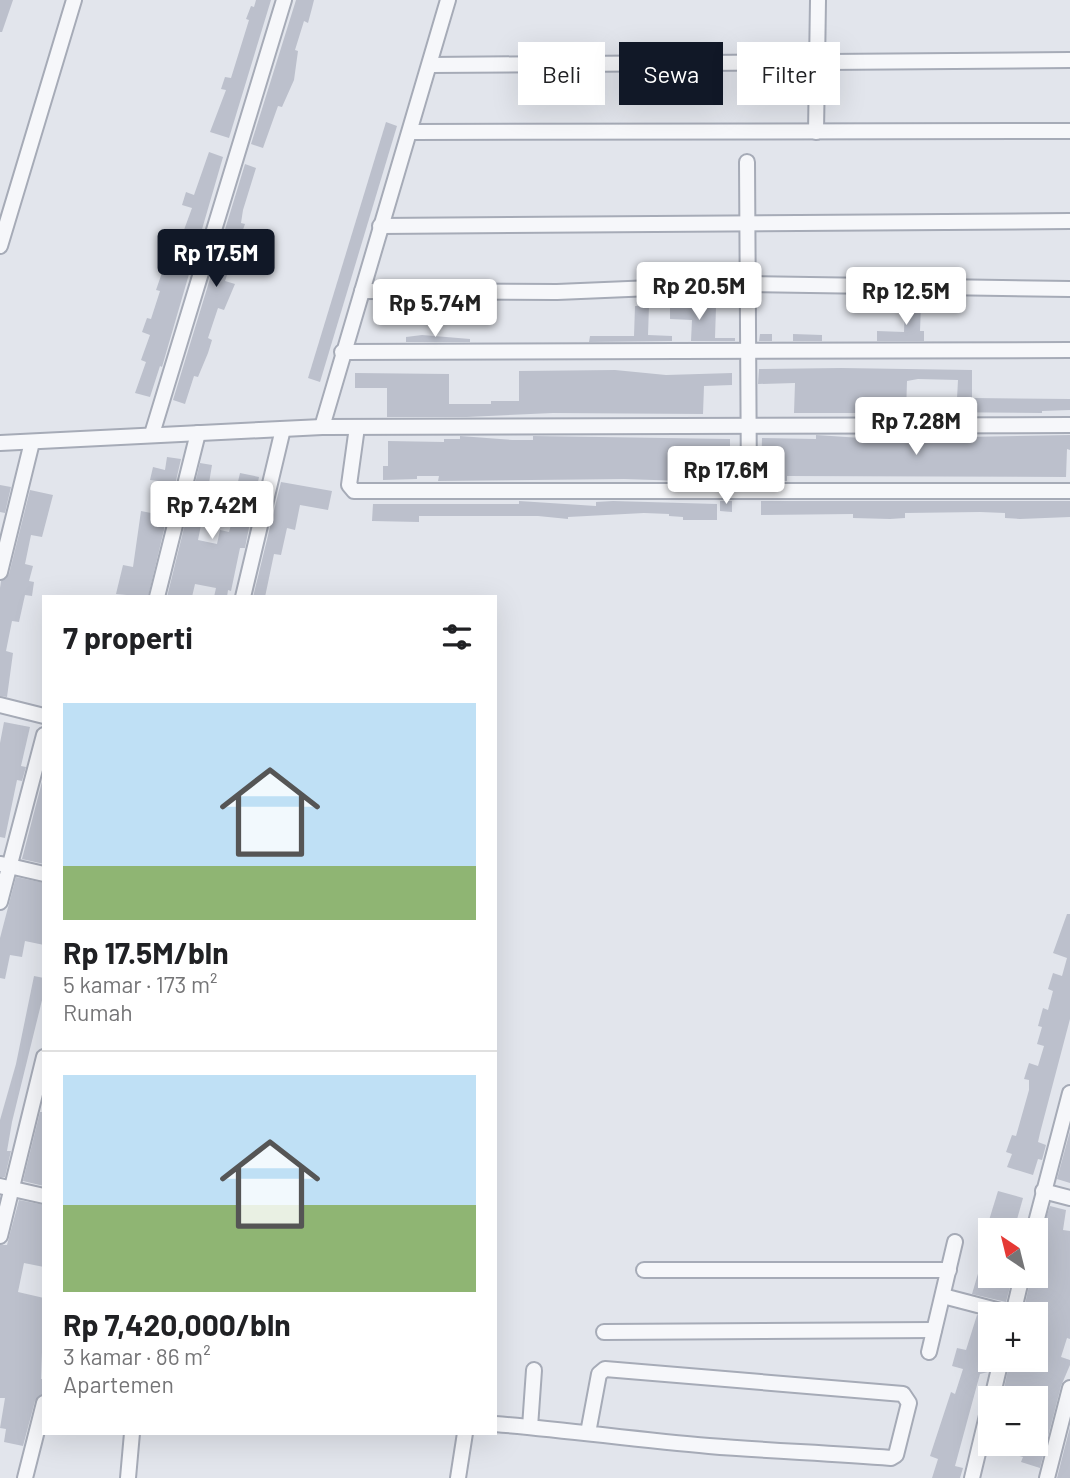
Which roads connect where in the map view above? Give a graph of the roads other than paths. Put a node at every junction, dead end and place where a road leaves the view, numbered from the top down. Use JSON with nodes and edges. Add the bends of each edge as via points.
{"nodes":[{"id":1,"x":74,"y":0,"type":"edge"},
{"id":2,"x":284,"y":0,"type":"edge"},
{"id":3,"x":448,"y":0,"type":"edge"},
{"id":4,"x":818,"y":0,"type":"edge"},
{"id":5,"x":817,"y":42,"type":"edge"},
{"id":6,"x":1070,"y":60,"type":"edge"},
{"id":7,"x":840,"y":61,"type":"edge"},
{"id":8,"x":737,"y":62,"type":"edge"},
{"id":9,"x":430,"y":65,"type":"junction"},
{"id":10,"x":816,"y":105,"type":"edge"},
{"id":11,"x":1070,"y":131,"type":"edge"},
{"id":12,"x":411,"y":132,"type":"junction"},
{"id":13,"x":816,"y":132,"type":"junction"},
{"id":14,"x":747,"y":162,"type":"dead end"},
{"id":15,"x":1070,"y":221,"type":"edge"},
{"id":16,"x":748,"y":225,"type":"junction"},
{"id":17,"x":380,"y":226,"type":"junction"},
{"id":18,"x":0,"y":246,"type":"edge"},
{"id":19,"x":747,"y":285,"type":"junction"},
{"id":20,"x":1070,"y":289,"type":"edge"},
{"id":21,"x":362,"y":291,"type":"junction"},
{"id":22,"x":1070,"y":350,"type":"edge"},
{"id":23,"x":342,"y":352,"type":"junction"},
{"id":24,"x":748,"y":352,"type":"junction"},
{"id":25,"x":1070,"y":425,"type":"edge"},
{"id":26,"x":322,"y":427,"type":"junction"},
{"id":27,"x":357,"y":427,"type":"junction"},
{"id":28,"x":747,"y":428,"type":"junction"},
{"id":29,"x":283,"y":429,"type":"junction"},
{"id":30,"x":198,"y":433,"type":"junction"},
{"id":31,"x":152,"y":434,"type":"junction"},
{"id":32,"x":32,"y":442,"type":"junction"},
{"id":33,"x":0,"y":443,"type":"edge"},
{"id":34,"x":750,"y":490,"type":"junction"},
{"id":35,"x":1070,"y":491,"type":"edge"},
{"id":36,"x":0,"y":572,"type":"edge"},
{"id":37,"x":158,"y":595,"type":"edge"},
{"id":38,"x":243,"y":595,"type":"edge"},
{"id":39,"x":0,"y":705,"type":"edge"},
{"id":40,"x":42,"y":716,"type":"edge"},
{"id":41,"x":42,"y":742,"type":"edge"},
{"id":42,"x":4,"y":865,"type":"edge"},
{"id":43,"x":42,"y":874,"type":"edge"},
{"id":44,"x":0,"y":902,"type":"edge"},
{"id":45,"x":42,"y":1064,"type":"edge"},
{"id":46,"x":1070,"y":1093,"type":"edge"},
{"id":47,"x":6,"y":1187,"type":"edge"},
{"id":48,"x":1043,"y":1191,"type":"junction"},
{"id":49,"x":42,"y":1196,"type":"edge"},
{"id":50,"x":1070,"y":1198,"type":"edge"},
{"id":51,"x":1037,"y":1218,"type":"edge"},
{"id":52,"x":0,"y":1236,"type":"edge"},
{"id":53,"x":955,"y":1242,"type":"dead end"},
{"id":54,"x":644,"y":1270,"type":"dead end"},
{"id":55,"x":949,"y":1270,"type":"junction"},
{"id":56,"x":943,"y":1296,"type":"junction"},
{"id":57,"x":978,"y":1305,"type":"edge"},
{"id":58,"x":934,"y":1330,"type":"junction"},
{"id":59,"x":604,"y":1332,"type":"dead end"},
{"id":60,"x":929,"y":1352,"type":"dead end"},
{"id":61,"x":534,"y":1370,"type":"dead end"},
{"id":62,"x":1070,"y":1388,"type":"edge"},
{"id":63,"x":42,"y":1411,"type":"edge"},
{"id":64,"x":497,"y":1424,"type":"edge"},
{"id":65,"x":530,"y":1427,"type":"junction"},
{"id":66,"x":588,"y":1433,"type":"junction"},
{"id":67,"x":132,"y":1435,"type":"edge"},
{"id":68,"x":465,"y":1435,"type":"edge"},
{"id":69,"x":978,"y":1454,"type":"edge"},
{"id":70,"x":25,"y":1478,"type":"edge"},
{"id":71,"x":128,"y":1478,"type":"edge"},
{"id":72,"x":458,"y":1478,"type":"edge"},
{"id":73,"x":972,"y":1478,"type":"edge"},
{"id":74,"x":1047,"y":1478,"type":"edge"}],
"edges":[{"from":1,"to":18,"type":"street"},
{"from":2,"to":31,"type":"street"},
{"from":3,"to":9,"type":"street"},
{"from":4,"to":5,"type":"street"},
{"from":6,"to":7,"type":"street"},
{"from":8,"to":9,"type":"street"},
{"from":9,"to":12,"type":"street"},
{"from":10,"to":13,"type":"street"},
{"from":11,"to":13,"type":"street"},
{"from":12,"to":13,"type":"street"},
{"from":12,"to":17,"type":"street"},
{"from":14,"to":16,"type":"street"},
{"from":15,"to":16,"type":"street"},
{"from":16,"to":17,"type":"street"},
{"from":16,"to":19,"type":"street"},
{"from":17,"to":21,"type":"street"},
{"from":19,"to":20,"type":"street"},
{"from":19,"to":21,"type":"street","via":[[557,292]]},
{"from":19,"to":24,"type":"street"},
{"from":21,"to":23,"type":"street"},
{"from":22,"to":24,"type":"street"},
{"from":23,"to":24,"type":"street"},
{"from":23,"to":26,"type":"street"},
{"from":24,"to":28,"type":"street"},
{"from":25,"to":28,"type":"street"},
{"from":26,"to":27,"type":"street"},
{"from":26,"to":29,"type":"street"},
{"from":27,"to":28,"type":"street"},
{"from":27,"to":34,"type":"street","via":[[349,485],[354,491]]},
{"from":28,"to":34,"type":"street"},
{"from":29,"to":30,"type":"street"},
{"from":29,"to":38,"type":"street"},
{"from":30,"to":31,"type":"street"},
{"from":30,"to":37,"type":"street"},
{"from":31,"to":32,"type":"street"},
{"from":32,"to":33,"type":"street"},
{"from":32,"to":36,"type":"street"},
{"from":34,"to":35,"type":"street"},
{"from":39,"to":40,"type":"street"},
{"from":41,"to":42,"type":"street"},
{"from":42,"to":43,"type":"street"},
{"from":42,"to":44,"type":"street"},
{"from":45,"to":47,"type":"street"},
{"from":46,"to":48,"type":"street"},
{"from":47,"to":49,"type":"street"},
{"from":47,"to":52,"type":"street"},
{"from":48,"to":50,"type":"street"},
{"from":48,"to":51,"type":"street"},
{"from":53,"to":55,"type":"street"},
{"from":54,"to":55,"type":"street"},
{"from":55,"to":56,"type":"street"},
{"from":56,"to":57,"type":"street"},
{"from":56,"to":58,"type":"street"},
{"from":58,"to":59,"type":"street"},
{"from":58,"to":60,"type":"street"},
{"from":61,"to":65,"type":"street"},
{"from":62,"to":74,"type":"street"},
{"from":63,"to":70,"type":"street"},
{"from":64,"to":65,"type":"street"},
{"from":65,"to":66,"type":"street"},
{"from":66,"to":66,"type":"street","via":[[891,1458],[896,1455],[909,1404],[903,1394],[605,1369],[599,1374]]},
{"from":67,"to":71,"type":"street"},
{"from":68,"to":72,"type":"street"},
{"from":69,"to":73,"type":"street"}]}
